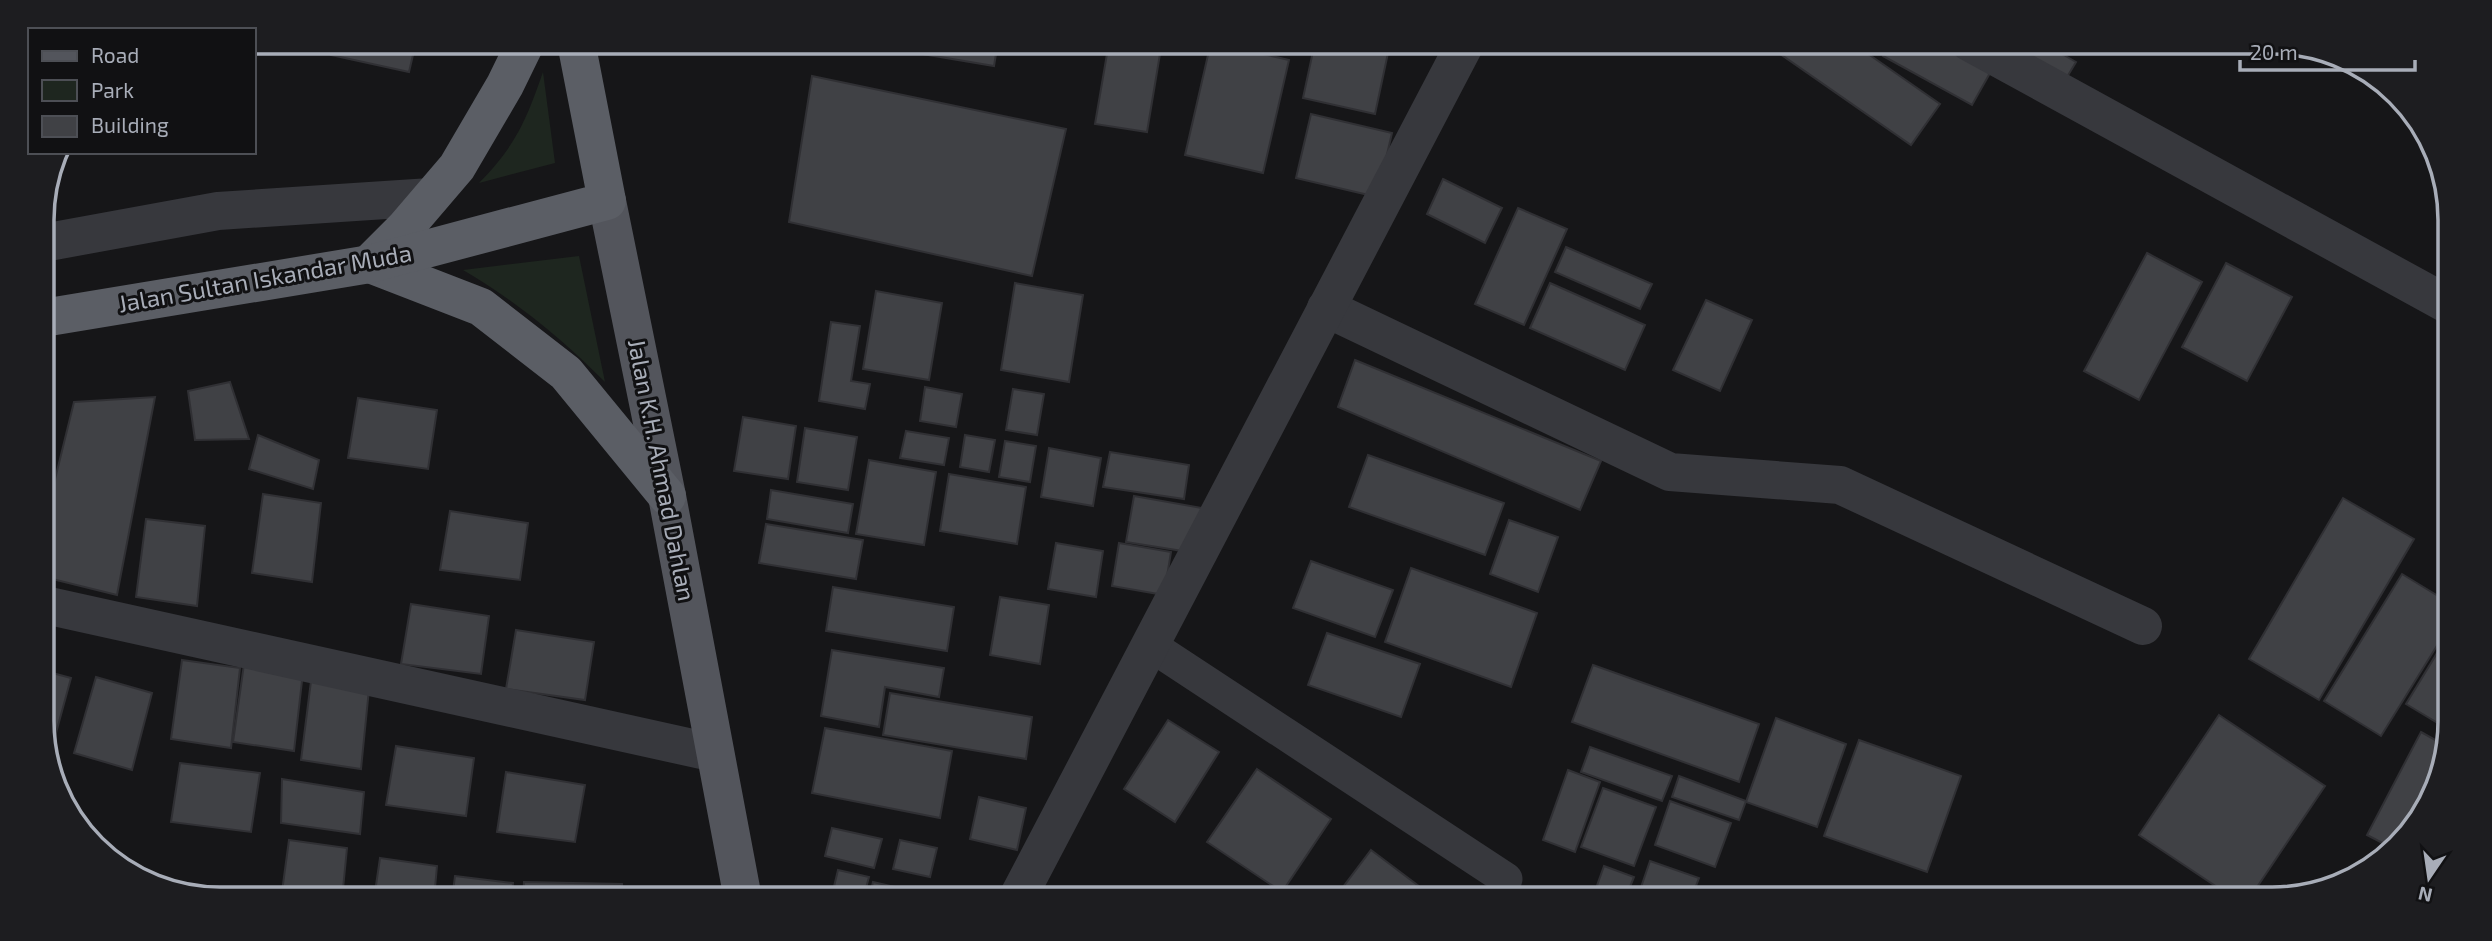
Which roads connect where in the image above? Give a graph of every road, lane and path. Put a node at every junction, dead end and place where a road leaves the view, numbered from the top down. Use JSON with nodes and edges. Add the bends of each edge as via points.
{"nodes":[{"id":1,"x":1456,"y":54,"type":"edge"},
{"id":2,"x":1991,"y":54,"type":"edge"},
{"id":3,"x":520,"y":55,"type":"edge"},
{"id":4,"x":578,"y":55,"type":"edge"},
{"id":5,"x":432,"y":197,"type":"junction"},
{"id":6,"x":607,"y":201,"type":"junction"},
{"id":7,"x":55,"y":241,"type":"edge"},
{"id":8,"x":370,"y":264,"type":"junction"},
{"id":9,"x":2438,"y":299,"type":"edge"},
{"id":10,"x":1326,"y":308,"type":"junction"},
{"id":11,"x":55,"y":316,"type":"edge"},
{"id":12,"x":667,"y":496,"type":"junction"},
{"id":13,"x":54,"y":607,"type":"edge"},
{"id":14,"x":2143,"y":626,"type":"dead end"},
{"id":15,"x":1150,"y":645,"type":"junction"},
{"id":16,"x":716,"y":753,"type":"junction"},
{"id":17,"x":1506,"y":879,"type":"dead end"},
{"id":18,"x":741,"y":887,"type":"edge"},
{"id":19,"x":1023,"y":887,"type":"edge"}],
"edges":[{"from":1,"to":10,"type":"street"},
{"from":2,"to":9,"type":"street"},
{"from":3,"to":5,"type":"highway","via":[[457,167]]},
{"from":4,"to":6,"type":"highway","name":"Jalan K.H. Ahmad Dahlan"},
{"from":5,"to":7,"type":"street","via":[[218,211]]},
{"from":5,"to":8,"type":"highway"},
{"from":6,"to":8,"type":"highway","name":"Jalan Sultan Iskandar Muda"},
{"from":6,"to":12,"type":"main road","name":"Jalan K.H. Ahmad Dahlan"},
{"from":8,"to":11,"type":"highway","name":"Jalan Sultan Iskandar Muda"},
{"from":8,"to":12,"type":"highway","via":[[481,307],[566,373]]},
{"from":10,"to":14,"type":"street","via":[[1670,472],[1840,485]]},
{"from":10,"to":15,"type":"street"},
{"from":12,"to":16,"type":"main road","name":"Jalan K.H. Ahmad Dahlan"},
{"from":13,"to":16,"type":"street"},
{"from":15,"to":17,"type":"lane"},
{"from":15,"to":19,"type":"street"},
{"from":16,"to":18,"type":"main road","name":"Jalan K.H. Ahmad Dahlan"}]}
